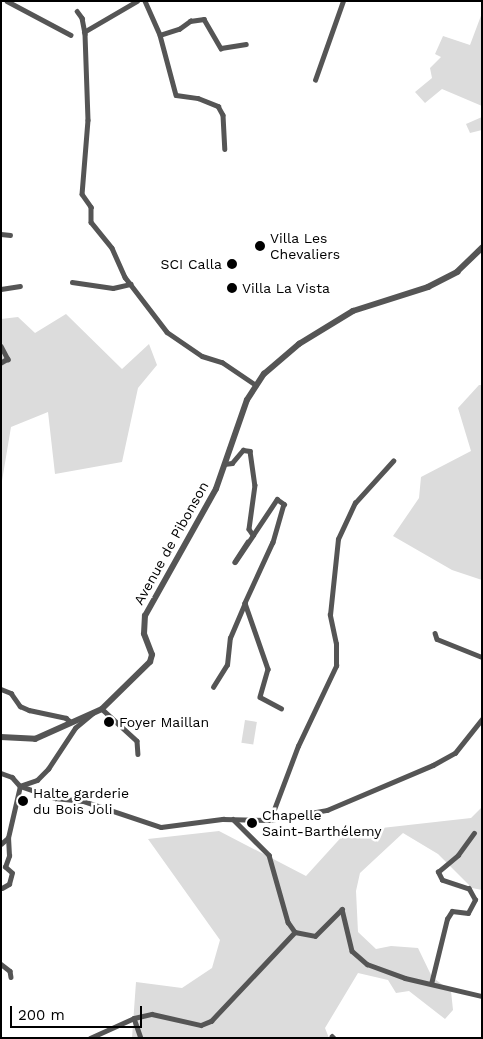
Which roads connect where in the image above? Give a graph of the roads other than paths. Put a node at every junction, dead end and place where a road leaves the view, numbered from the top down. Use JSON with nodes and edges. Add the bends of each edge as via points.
{"nodes":[{"id":1,"x":7,"y":1,"type":"edge"},
{"id":2,"x":137,"y":1,"type":"edge"},
{"id":3,"x":145,"y":1,"type":"edge"},
{"id":4,"x":343,"y":1,"type":"edge"},
{"id":5,"x":77,"y":11,"type":"dead end"},
{"id":6,"x":84,"y":32,"type":"junction"},
{"id":7,"x":71,"y":35,"type":"dead end"},
{"id":8,"x":160,"y":35,"type":"junction"},
{"id":9,"x":246,"y":44,"type":"dead end"},
{"id":10,"x":315,"y":80,"type":"dead end"},
{"id":11,"x":225,"y":149,"type":"dead end"},
{"id":12,"x":1,"y":234,"type":"edge"},
{"id":13,"x":10,"y":235,"type":"dead end"},
{"id":14,"x":482,"y":248,"type":"edge"},
{"id":15,"x":72,"y":282,"type":"dead end"},
{"id":16,"x":131,"y":284,"type":"junction"},
{"id":17,"x":20,"y":286,"type":"dead end"},
{"id":18,"x":1,"y":289,"type":"edge"},
{"id":19,"x":1,"y":346,"type":"edge"},
{"id":20,"x":2,"y":361,"type":"edge"},
{"id":21,"x":256,"y":385,"type":"junction"},
{"id":22,"x":393,"y":461,"type":"dead end"},
{"id":23,"x":224,"y":464,"type":"junction"},
{"id":24,"x":253,"y":535,"type":"junction"},
{"id":25,"x":248,"y":542,"type":"dead end"},
{"id":26,"x":245,"y":603,"type":"junction"},
{"id":27,"x":435,"y":633,"type":"dead end"},
{"id":28,"x":482,"y":657,"type":"edge"},
{"id":29,"x":213,"y":687,"type":"dead end"},
{"id":30,"x":1,"y":689,"type":"edge"},
{"id":31,"x":281,"y":708,"type":"dead end"},
{"id":32,"x":102,"y":709,"type":"junction"},
{"id":33,"x":93,"y":713,"type":"junction"},
{"id":34,"x":482,"y":718,"type":"edge"},
{"id":35,"x":71,"y":722,"type":"junction"},
{"id":36,"x":1,"y":737,"type":"edge"},
{"id":37,"x":138,"y":754,"type":"dead end"},
{"id":38,"x":1,"y":773,"type":"edge"},
{"id":39,"x":20,"y":786,"type":"junction"},
{"id":40,"x":232,"y":818,"type":"junction"},
{"id":41,"x":270,"y":820,"type":"junction"},
{"id":42,"x":474,"y":833,"type":"dead end"},
{"id":43,"x":8,"y":838,"type":"junction"},
{"id":44,"x":1,"y":844,"type":"edge"},
{"id":45,"x":2,"y":888,"type":"edge"},
{"id":46,"x":295,"y":932,"type":"junction"},
{"id":47,"x":1,"y":964,"type":"edge"},
{"id":48,"x":11,"y":977,"type":"dead end"},
{"id":49,"x":431,"y":984,"type":"junction"},
{"id":50,"x":482,"y":996,"type":"edge"},
{"id":51,"x":134,"y":1018,"type":"junction"},
{"id":52,"x":90,"y":1038,"type":"edge"},
{"id":53,"x":141,"y":1038,"type":"edge"}],
"edges":[{"from":1,"to":7,"type":"street"},
{"from":2,"to":6,"type":"street"},
{"from":3,"to":8,"type":"street"},
{"from":4,"to":10,"type":"street"},
{"from":5,"to":6,"type":"street","via":[[82,18]]},
{"from":6,"to":16,"type":"street","via":[[88,120],[82,194],[91,207],[91,222],[112,248]]},
{"from":8,"to":9,"type":"street","via":[[179,29],[190,21],[204,19],[221,48]]},
{"from":8,"to":11,"type":"street","via":[[176,95],[198,98],[218,106],[223,115]]},
{"from":12,"to":13,"type":"street"},
{"from":14,"to":21,"type":"street","name":"Avenue de Pibonson","via":[[457,272],[428,287],[353,311],[283,356]]},
{"from":15,"to":16,"type":"street","via":[[113,288]]},
{"from":16,"to":21,"type":"street","via":[[167,332],[202,356],[222,362]]},
{"from":17,"to":18,"type":"street"},
{"from":19,"to":20,"type":"street","via":[[8,359]]},
{"from":21,"to":23,"type":"street","name":"Avenue de Pibonson","via":[[247,400]]},
{"from":22,"to":41,"type":"street","via":[[355,502],[338,539],[330,615],[336,644],[336,666],[298,746]]},
{"from":23,"to":24,"type":"street","via":[[232,463],[243,450],[250,451],[255,485],[249,529]]},
{"from":23,"to":32,"type":"street","name":"Avenue de Pibonson","via":[[216,489],[177,564],[145,616],[144,634],[152,655],[150,662]]},
{"from":24,"to":25,"type":"street"},
{"from":24,"to":26,"type":"street","via":[[279,498],[284,504],[273,542]]},
{"from":26,"to":29,"type":"street","via":[[230,638],[227,665]]},
{"from":26,"to":31,"type":"street","via":[[268,669],[260,697]]},
{"from":27,"to":28,"type":"street","via":[[437,639]]},
{"from":30,"to":35,"type":"street","via":[[11,693],[20,706]]},
{"from":32,"to":33,"type":"street","name":"Avenue de Pibonson"},
{"from":32,"to":37,"type":"street","via":[[138,741]]},
{"from":33,"to":35,"type":"street","name":"Avenue de Pibonson"},
{"from":33,"to":39,"type":"street","via":[[75,728],[37,780]]},
{"from":34,"to":41,"type":"street","via":[[455,753],[433,764],[328,810]]},
{"from":35,"to":36,"type":"street","name":"Avenue de Pibonson","via":[[36,739]]},
{"from":38,"to":39,"type":"street","via":[[12,777]]},
{"from":39,"to":40,"type":"street","via":[[55,798],[84,802],[160,827]]},
{"from":39,"to":43,"type":"street"},
{"from":40,"to":41,"type":"street"},
{"from":40,"to":46,"type":"street","via":[[269,855],[288,922]]},
{"from":42,"to":49,"type":"street","via":[[458,855],[438,872],[442,880],[468,889],[475,900],[468,913],[452,911],[447,919]]},
{"from":43,"to":44,"type":"street"},
{"from":43,"to":45,"type":"street","via":[[9,856],[5,866],[12,873],[8,884]]},
{"from":46,"to":49,"type":"street","via":[[315,936],[342,909],[352,950],[367,964]]},
{"from":46,"to":51,"type":"street","via":[[211,1020],[201,1025],[152,1014]]},
{"from":47,"to":48,"type":"street","via":[[10,971]]},
{"from":49,"to":50,"type":"street"},
{"from":51,"to":52,"type":"street"},
{"from":51,"to":53,"type":"street"}]}
